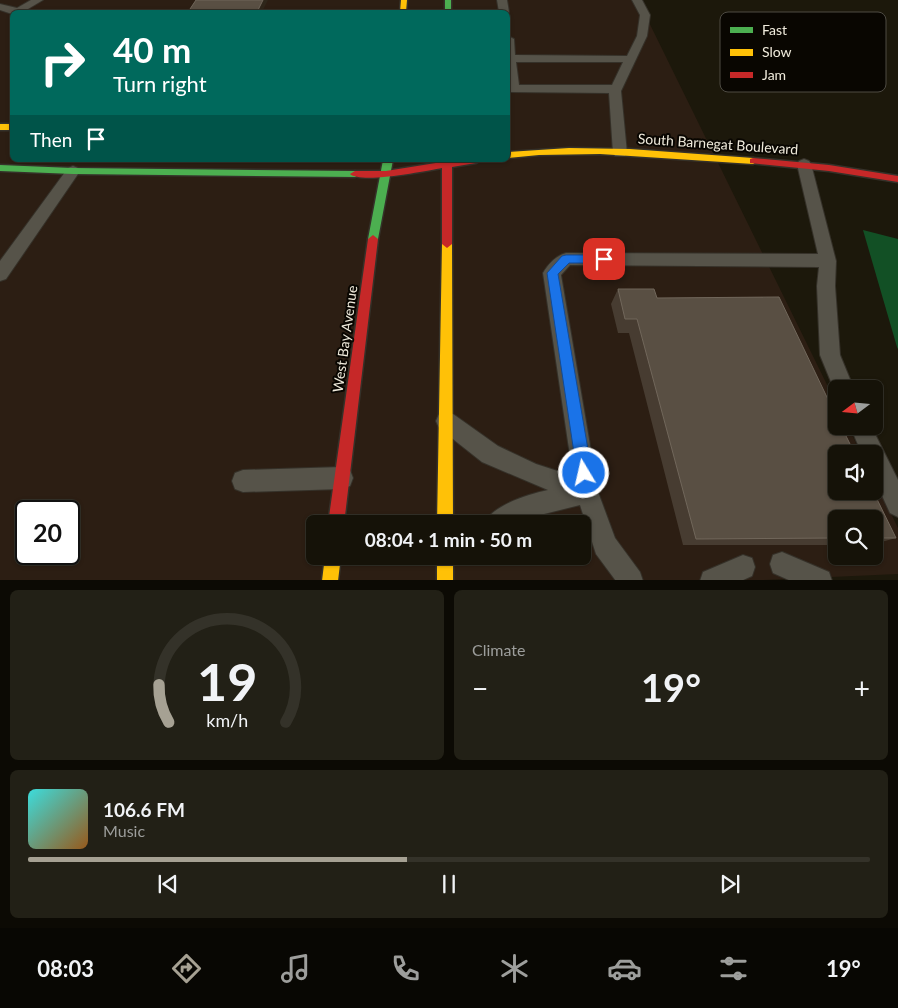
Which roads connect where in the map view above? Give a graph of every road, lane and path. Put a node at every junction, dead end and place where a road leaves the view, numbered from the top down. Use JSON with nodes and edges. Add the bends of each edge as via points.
{"nodes":[{"id":1,"x":38,"y":0,"type":"edge"},
{"id":2,"x":637,"y":0,"type":"edge"},
{"id":3,"x":20,"y":10,"type":"edge"},
{"id":4,"x":510,"y":58,"type":"joint"},
{"id":5,"x":630,"y":59,"type":"junction"},
{"id":6,"x":616,"y":88,"type":"junction"},
{"id":7,"x":510,"y":146,"type":"edge"},
{"id":8,"x":536,"y":151,"type":"junction"},
{"id":9,"x":620,"y":153,"type":"junction"},
{"id":10,"x":510,"y":155,"type":"edge"},
{"id":11,"x":388,"y":162,"type":"edge"},
{"id":12,"x":447,"y":162,"type":"edge"},
{"id":13,"x":804,"y":164,"type":"junction"},
{"id":14,"x":0,"y":168,"type":"edge"},
{"id":15,"x":73,"y":171,"type":"junction"},
{"id":16,"x":386,"y":174,"type":"junction"},
{"id":17,"x":898,"y":179,"type":"edge"},
{"id":18,"x":828,"y":261,"type":"junction"},
{"id":19,"x":0,"y":274,"type":"edge"},
{"id":20,"x":840,"y":380,"type":"edge"},
{"id":21,"x":446,"y":421,"type":"junction"},
{"id":22,"x":883,"y":473,"type":"edge"},
{"id":23,"x":342,"y":478,"type":"junction"},
{"id":24,"x":243,"y":481,"type":"dead end"},
{"id":25,"x":587,"y":492,"type":"junction"},
{"id":26,"x":898,"y":505,"type":"edge"},
{"id":27,"x":337,"y":515,"type":"edge"},
{"id":28,"x":445,"y":515,"type":"edge"},
{"id":29,"x":512,"y":515,"type":"edge"},
{"id":30,"x":782,"y":564,"type":"dead end"},
{"id":31,"x":331,"y":565,"type":"edge"},
{"id":32,"x":743,"y":567,"type":"dead end"},
{"id":33,"x":330,"y":580,"type":"edge"},
{"id":34,"x":632,"y":580,"type":"edge"},
{"id":35,"x":712,"y":580,"type":"edge"},
{"id":36,"x":820,"y":580,"type":"edge"}],
"edges":[{"from":1,"to":3,"type":"lane"},
{"from":2,"to":5,"type":"lane","via":[[645,15],[642,36]]},
{"from":4,"to":5,"type":"lane"},
{"from":4,"to":6,"type":"lane","via":[[513,89]]},
{"from":5,"to":6,"type":"lane"},
{"from":6,"to":9,"type":"lane"},
{"from":7,"to":8,"type":"street","name":"South Barnegat Boulevard"},
{"from":8,"to":9,"type":"street","name":"South Barnegat Boulevard"},
{"from":8,"to":10,"type":"street","name":"South Barnegat Boulevard"},
{"from":9,"to":13,"type":"street","name":"South Barnegat Boulevard"},
{"from":11,"to":16,"type":"street","name":"West Bay Avenue"},
{"from":12,"to":16,"type":"street"},
{"from":12,"to":21,"type":"street"},
{"from":13,"to":17,"type":"street","name":"South Barnegat Boulevard"},
{"from":13,"to":18,"type":"lane"},
{"from":14,"to":15,"type":"street"},
{"from":15,"to":16,"type":"street"},
{"from":15,"to":19,"type":"lane"},
{"from":16,"to":23,"type":"street","name":"West Bay Avenue","via":[[374,234]]},
{"from":18,"to":20,"type":"lane","via":[[826,286],[830,355]]},
{"from":18,"to":25,"type":"lane","via":[[566,259],[552,273]]},
{"from":21,"to":25,"type":"lane","via":[[490,454],[534,474]]},
{"from":21,"to":28,"type":"street"},
{"from":22,"to":26,"type":"lane"},
{"from":23,"to":24,"type":"lane"},
{"from":23,"to":27,"type":"street","name":"West Bay Avenue"},
{"from":25,"to":29,"type":"lane","via":[[528,506]]},
{"from":25,"to":34,"type":"lane","via":[[605,545]]},
{"from":30,"to":36,"type":"lane"},
{"from":31,"to":33,"type":"street"},
{"from":32,"to":35,"type":"lane"}]}
